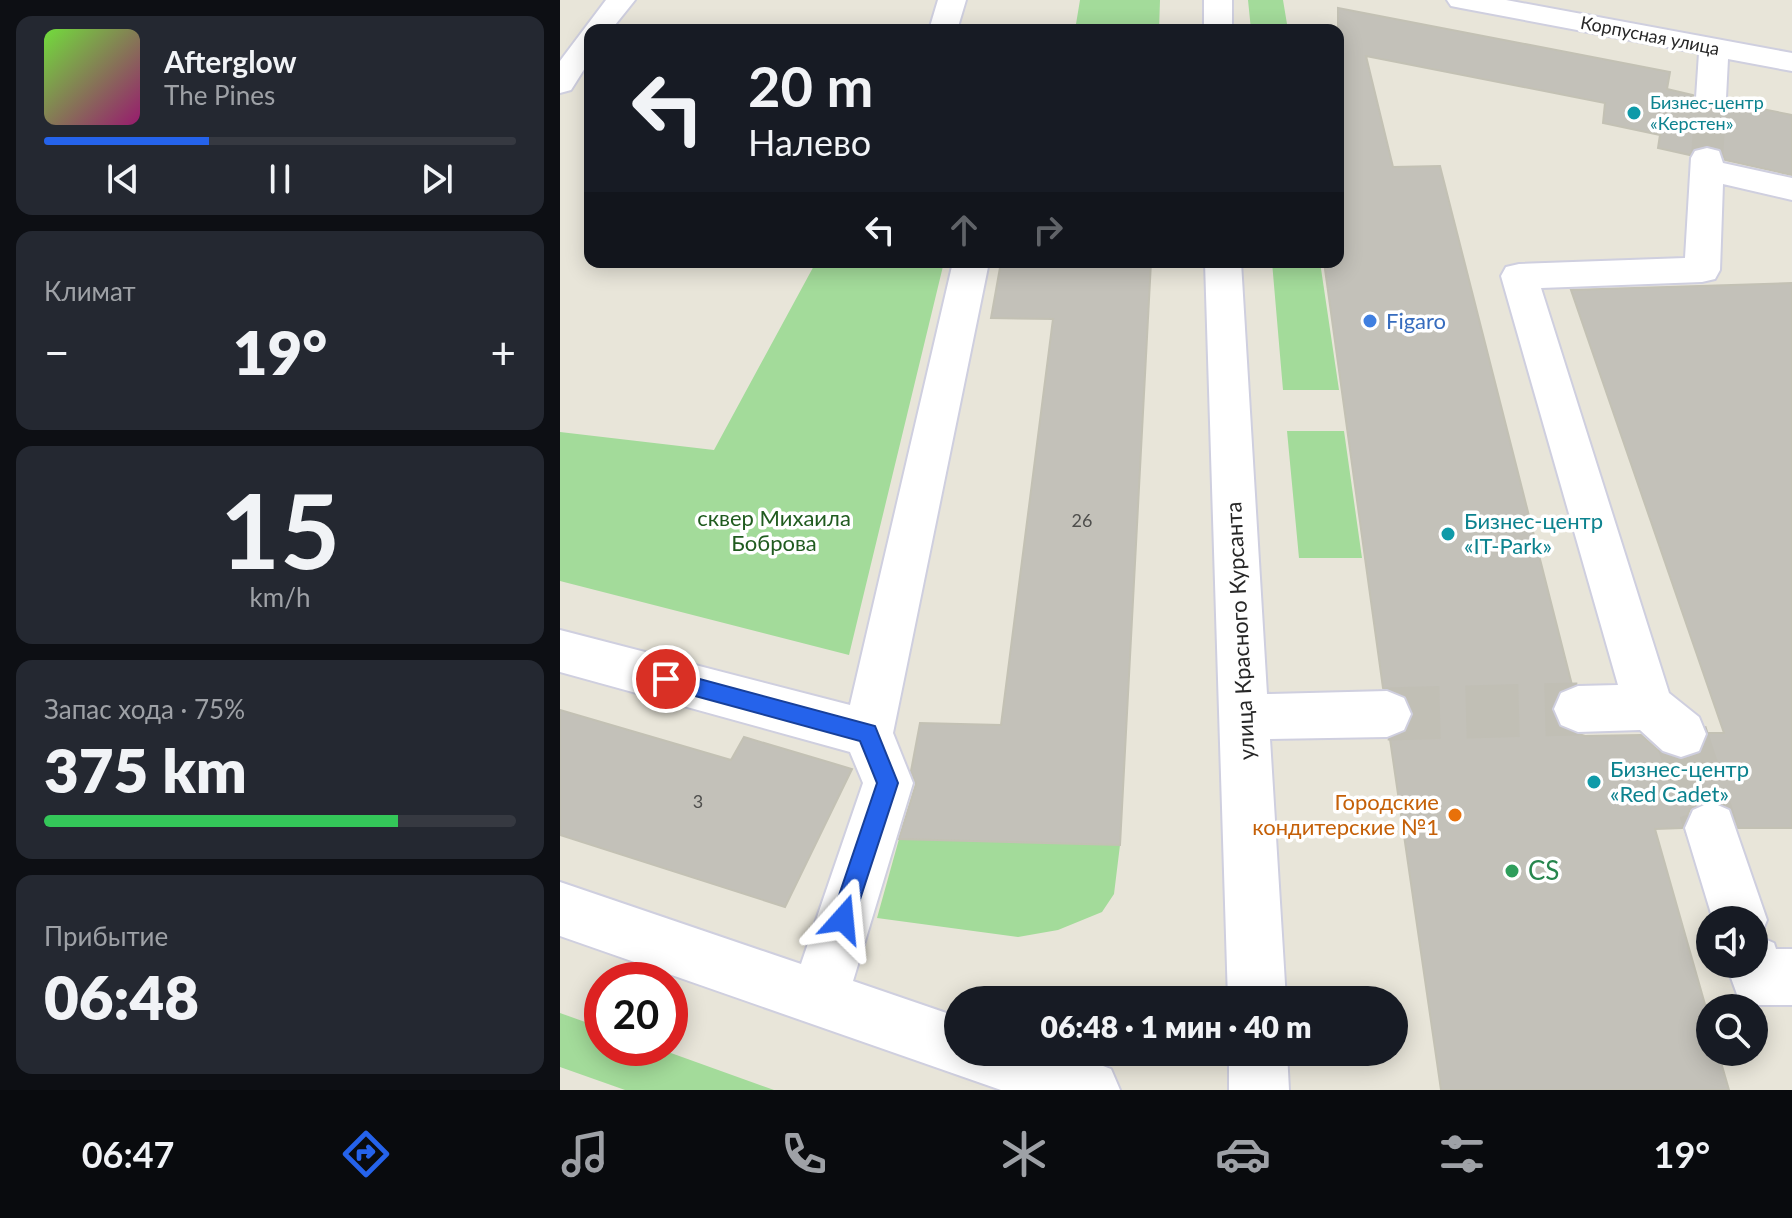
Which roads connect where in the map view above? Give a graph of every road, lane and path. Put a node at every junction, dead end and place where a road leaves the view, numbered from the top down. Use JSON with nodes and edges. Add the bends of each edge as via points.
{"nodes":[{"id":1,"x":621,"y":0,"type":"edge"},
{"id":2,"x":952,"y":0,"type":"edge"},
{"id":3,"x":1218,"y":0,"type":"edge"},
{"id":4,"x":1461,"y":0,"type":"edge"},
{"id":5,"x":1564,"y":9,"type":"edge"},
{"id":6,"x":601,"y":24,"type":"edge"},
{"id":7,"x":945,"y":24,"type":"edge"},
{"id":8,"x":1218,"y":24,"type":"edge"},
{"id":9,"x":584,"y":46,"type":"edge"},
{"id":10,"x":1714,"y":48,"type":"junction"},
{"id":11,"x":1792,"y":62,"type":"edge"},
{"id":12,"x":560,"y":84,"type":"edge"},
{"id":13,"x":1711,"y":98,"type":"tunnel mouth"},
{"id":14,"x":1792,"y":189,"type":"edge"},
{"id":15,"x":970,"y":268,"type":"edge"},
{"id":16,"x":1223,"y":268,"type":"edge"},
{"id":17,"x":560,"y":651,"type":"edge"},
{"id":18,"x":1578,"y":709,"type":"tunnel mouth"},
{"id":19,"x":1387,"y":714,"type":"tunnel mouth"},
{"id":20,"x":1243,"y":717,"type":"junction"},
{"id":21,"x":868,"y":733,"type":"junction"},
{"id":22,"x":1711,"y":828,"type":"tunnel mouth"},
{"id":23,"x":1736,"y":906,"type":"edge"},
{"id":24,"x":560,"y":909,"type":"edge"},
{"id":25,"x":1768,"y":977,"type":"edge"},
{"id":26,"x":1792,"y":977,"type":"edge"},
{"id":27,"x":1256,"y":986,"type":"edge"},
{"id":28,"x":820,"y":999,"type":"junction"},
{"id":29,"x":944,"y":1041,"type":"edge"},
{"id":30,"x":1258,"y":1066,"type":"edge"},
{"id":31,"x":1007,"y":1070,"type":"edge"},
{"id":32,"x":1090,"y":1090,"type":"edge"},
{"id":33,"x":1259,"y":1090,"type":"edge"}],
"edges":[{"from":1,"to":6,"type":"street"},
{"from":2,"to":7,"type":"street"},
{"from":3,"to":8,"type":"street"},
{"from":4,"to":5,"type":"street","name":"Корпусная улица"},
{"from":5,"to":10,"type":"street","name":"Корпусная улица"},
{"from":9,"to":12,"type":"street"},
{"from":10,"to":11,"type":"street","name":"Корпусная улица"},
{"from":10,"to":13,"type":"street"},
{"from":14,"to":18,"type":"street","via":[[1707,164],[1702,270],[1519,276],[1665,721]]},
{"from":15,"to":21,"type":"street"},
{"from":16,"to":20,"type":"street","name":"улица Красного Курсанта"},
{"from":17,"to":21,"type":"street"},
{"from":19,"to":20,"type":"street"},
{"from":20,"to":27,"type":"street","name":"улица Красного Курсанта"},
{"from":21,"to":28,"type":"street","via":[[888,783]]},
{"from":22,"to":23,"type":"street"},
{"from":24,"to":28,"type":"street"},
{"from":25,"to":26,"type":"street"},
{"from":28,"to":29,"type":"street"},
{"from":30,"to":33,"type":"street"},
{"from":31,"to":32,"type":"street"}]}
